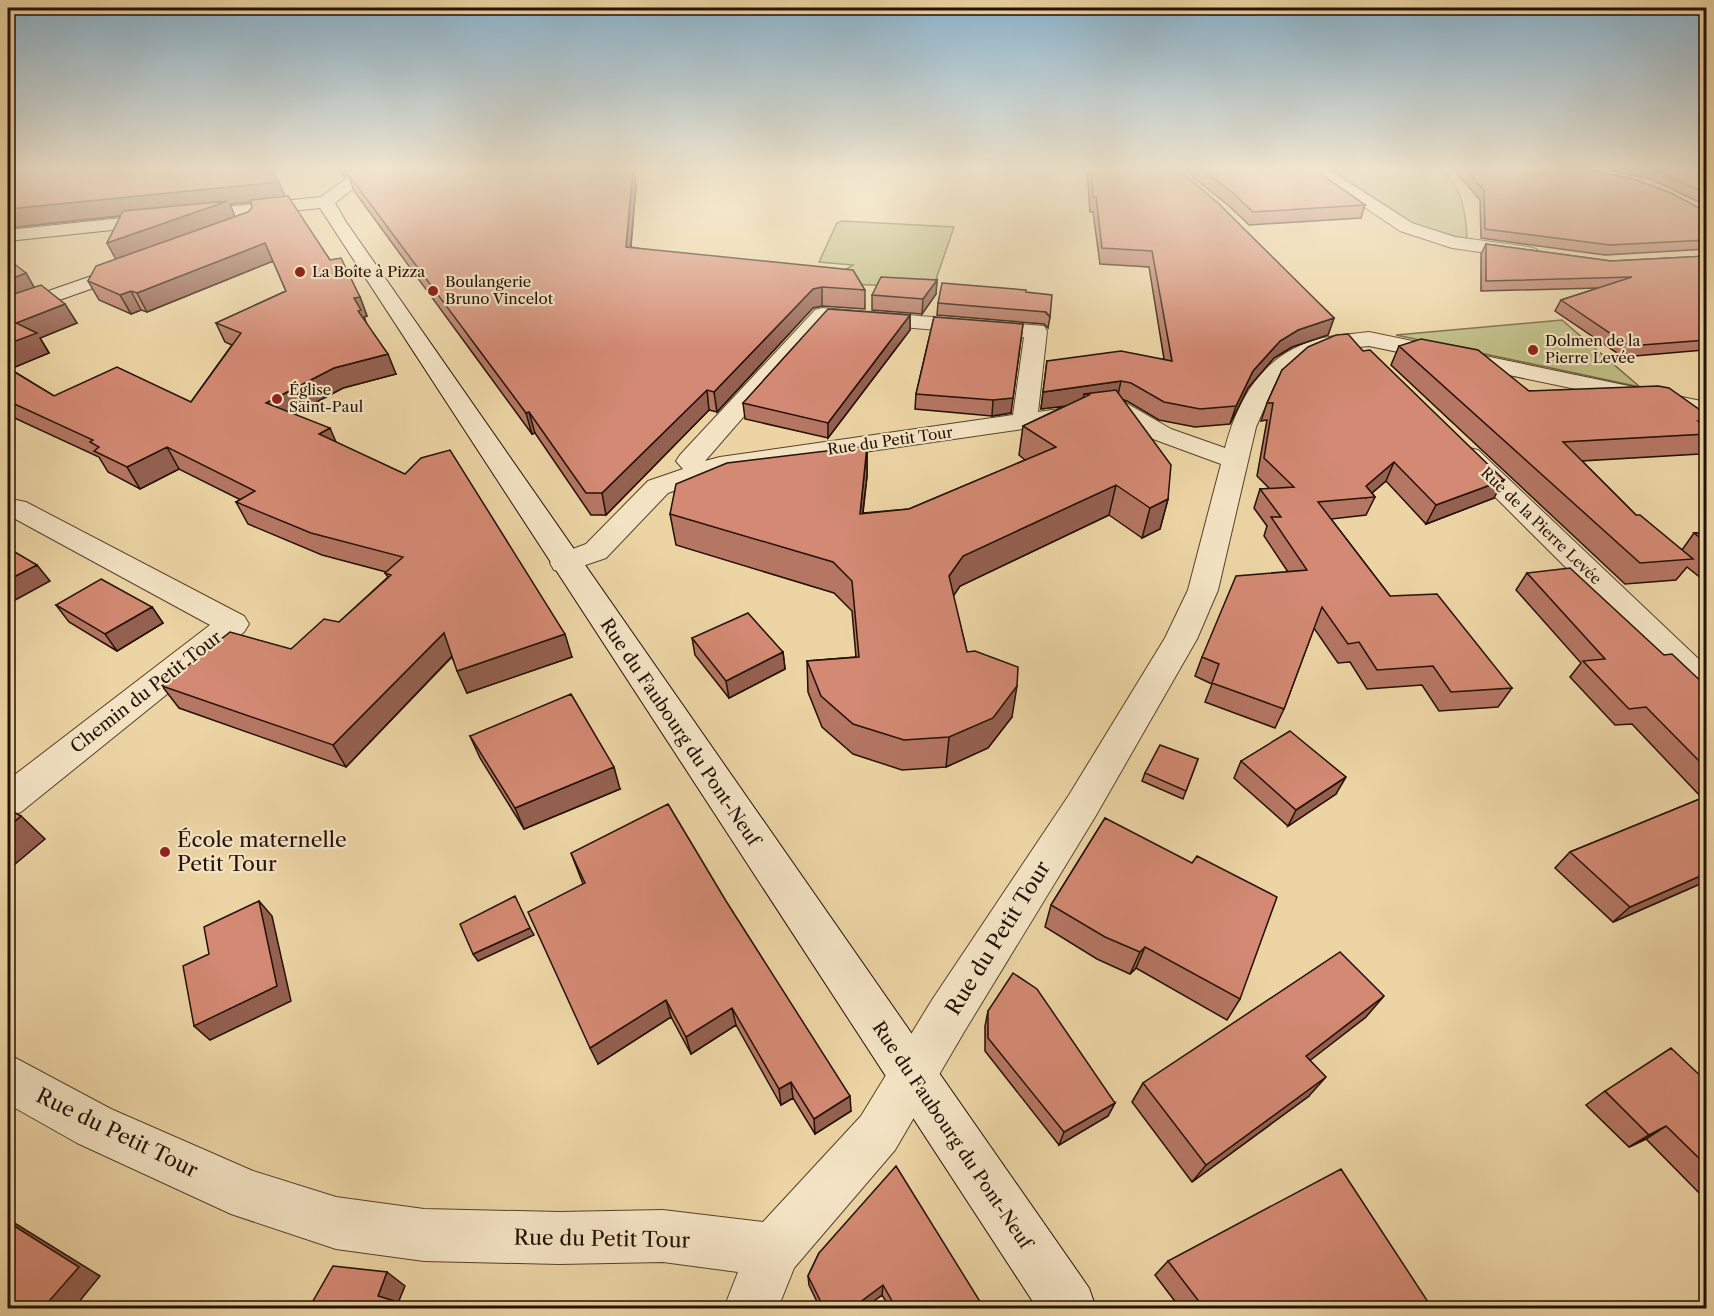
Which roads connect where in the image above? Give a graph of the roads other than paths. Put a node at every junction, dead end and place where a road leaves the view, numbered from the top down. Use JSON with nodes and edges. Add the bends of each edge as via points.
{"nodes":[{"id":1,"x":75,"y":228,"type":"edge"},
{"id":2,"x":237,"y":228,"type":"edge"},
{"id":3,"x":341,"y":228,"type":"edge"},
{"id":4,"x":1410,"y":228,"type":"edge"},
{"id":5,"x":228,"y":232,"type":"edge"},
{"id":6,"x":8,"y":236,"type":"edge"},
{"id":7,"x":1546,"y":256,"type":"edge"},
{"id":8,"x":154,"y":260,"type":"edge"},
{"id":9,"x":8,"y":312,"type":"edge"},
{"id":10,"x":1343,"y":332,"type":"junction"},
{"id":11,"x":1378,"y":368,"type":"edge"},
{"id":12,"x":1707,"y":409,"type":"edge"},
{"id":13,"x":1025,"y":421,"type":"junction"},
{"id":14,"x":1448,"y":436,"type":"edge"},
{"id":15,"x":1236,"y":461,"type":"junction"},
{"id":16,"x":701,"y":472,"type":"junction"},
{"id":17,"x":16,"y":508,"type":"dead end"},
{"id":18,"x":565,"y":563,"type":"junction"},
{"id":19,"x":1707,"y":686,"type":"edge"},
{"id":20,"x":8,"y":801,"type":"edge"},
{"id":21,"x":913,"y":1077,"type":"junction"},
{"id":22,"x":8,"y":1078,"type":"edge"},
{"id":23,"x":774,"y":1250,"type":"junction"},
{"id":24,"x":751,"y":1308,"type":"edge"},
{"id":25,"x":1069,"y":1308,"type":"edge"}],
"edges":[{"from":1,"to":6,"type":"street"},
{"from":2,"to":5,"type":"street"},
{"from":3,"to":18,"type":"street","name":"Rue du Faubourg du Pont-Neuf"},
{"from":4,"to":7,"type":"street","via":[[1467,245]]},
{"from":8,"to":9,"type":"street"},
{"from":10,"to":11,"type":"street"},
{"from":10,"to":12,"type":"street","name":"Rue du Petit Tour"},
{"from":10,"to":15,"type":"street","name":"Rue du Petit Tour","via":[[1293,357],[1264,383],[1244,427]]},
{"from":13,"to":15,"type":"street","name":"Rue du Petit Tour","via":[[1117,408],[1162,434]]},
{"from":13,"to":16,"type":"street","name":"Rue du Petit Tour","via":[[720,465]]},
{"from":13,"to":16,"type":"street","via":[[1036,331],[822,314],[689,461]]},
{"from":14,"to":19,"type":"street","name":"Rue de la Pierre Levée"},
{"from":15,"to":21,"type":"street","name":"Rue du Petit Tour","via":[[1203,590],[1181,639]]},
{"from":16,"to":18,"type":"street","name":"Rue du Petit Tour","via":[[658,487],[596,551]]},
{"from":17,"to":20,"type":"street","name":"Chemin du Petit Tour","via":[[233,624]]},
{"from":18,"to":21,"type":"street","name":"Rue du Faubourg du Pont-Neuf"},
{"from":21,"to":23,"type":"street","name":"Rue du Petit Tour","via":[[878,1133]]},
{"from":21,"to":25,"type":"street","name":"Rue du Faubourg du Pont-Neuf"},
{"from":22,"to":23,"type":"street","name":"Rue du Petit Tour","via":[[94,1126],[249,1196],[336,1222],[424,1235],[663,1236]]},
{"from":23,"to":24,"type":"street"}]}
